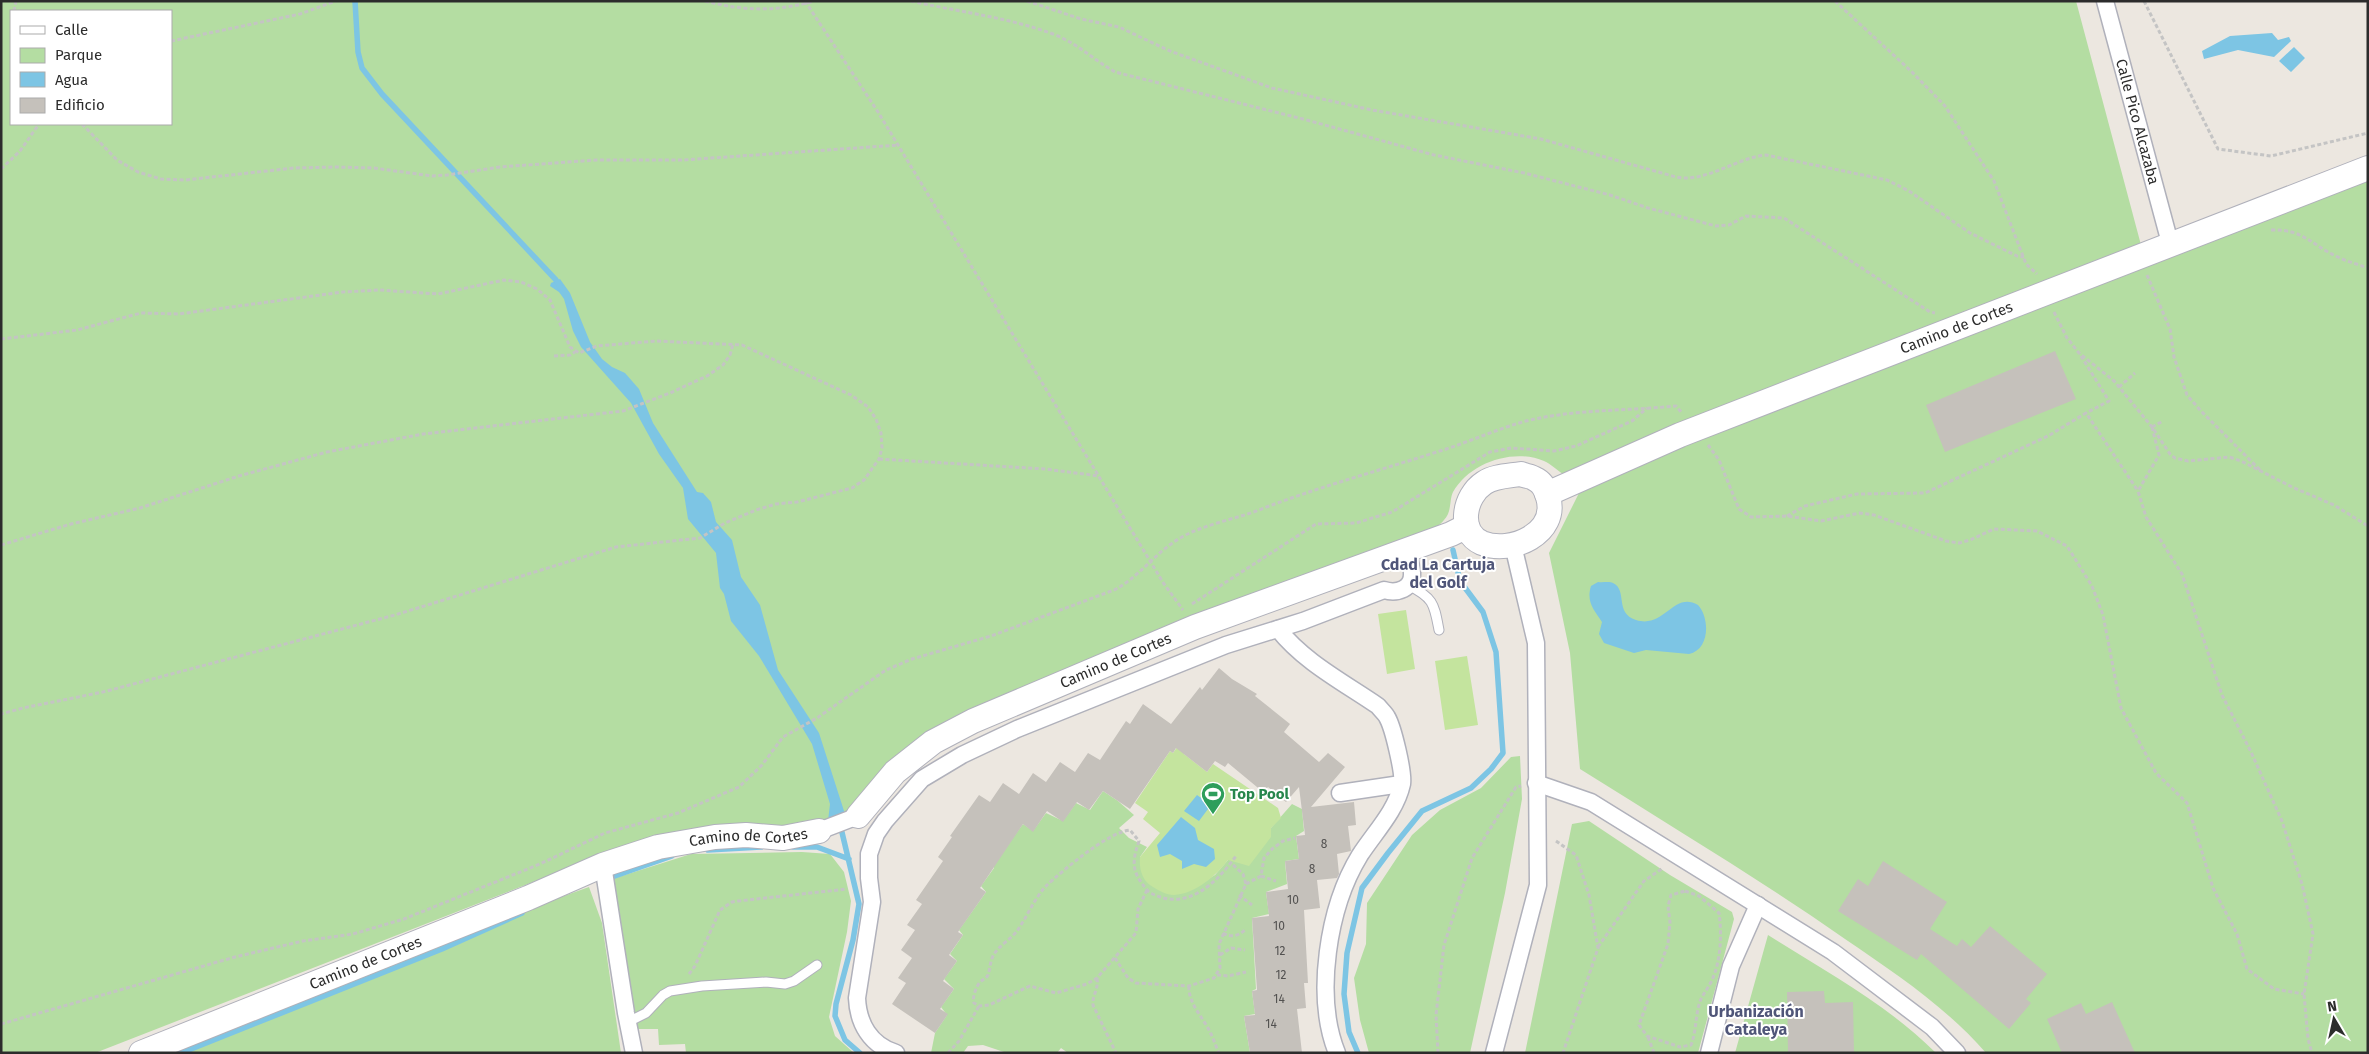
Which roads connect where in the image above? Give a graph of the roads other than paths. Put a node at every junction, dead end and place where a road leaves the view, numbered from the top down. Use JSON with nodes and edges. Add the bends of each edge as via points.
{"nodes":[{"id":1,"x":2105,"y":1,"type":"edge"},
{"id":2,"x":2368,"y":168,"type":"edge"},
{"id":3,"x":2170,"y":244,"type":"junction"},
{"id":4,"x":1548,"y":494,"type":"junction"},
{"id":5,"x":1467,"y":526,"type":"junction"},
{"id":6,"x":1513,"y":545,"type":"junction"},
{"id":7,"x":1408,"y":557,"type":"junction"},
{"id":8,"x":1408,"y":585,"type":"junction"},
{"id":9,"x":1278,"y":629,"type":"junction"},
{"id":10,"x":1439,"y":630,"type":"dead end"},
{"id":11,"x":1536,"y":783,"type":"junction"},
{"id":12,"x":1401,"y":784,"type":"junction"},
{"id":13,"x":1340,"y":793,"type":"dead end"},
{"id":14,"x":858,"y":816,"type":"joint"},
{"id":15,"x":819,"y":831,"type":"joint"},
{"id":16,"x":602,"y":865,"type":"junction"},
{"id":17,"x":1758,"y":905,"type":"junction"},
{"id":18,"x":816,"y":965,"type":"dead end"},
{"id":19,"x":628,"y":1022,"type":"junction"},
{"id":20,"x":141,"y":1053,"type":"edge"},
{"id":21,"x":634,"y":1053,"type":"edge"},
{"id":22,"x":896,"y":1053,"type":"edge"},
{"id":23,"x":1337,"y":1053,"type":"edge"},
{"id":24,"x":1494,"y":1053,"type":"edge"},
{"id":25,"x":1709,"y":1053,"type":"edge"},
{"id":26,"x":1957,"y":1053,"type":"edge"}],
"edges":[{"from":1,"to":3,"type":"street","name":"Calle Pico Alcazaba"},
{"from":2,"to":3,"type":"street","name":"Camino de Cortes"},
{"from":3,"to":4,"type":"street","name":"Camino de Cortes","via":[[2043,288]]},
{"from":4,"to":5,"type":"street","via":[[1536,479],[1521,474],[1484,483],[1471,495],[1465,511]]},
{"from":4,"to":6,"type":"street","via":[[1549,518],[1539,532]]},
{"from":5,"to":6,"type":"street","via":[[1476,540],[1491,547]]},
{"from":5,"to":7,"type":"street","name":"Camino de Cortes"},
{"from":6,"to":11,"type":"street","via":[[1536,643]]},
{"from":7,"to":8,"type":"street","via":[[1412,573]]},
{"from":7,"to":14,"type":"street","name":"Camino de Cortes","via":[[1195,627],[972,721],[933,742],[895,772]]},
{"from":8,"to":9,"type":"street","via":[[1397,592],[1384,590]]},
{"from":8,"to":10,"type":"lane","via":[[1431,599]]},
{"from":9,"to":12,"type":"street","via":[[1304,657],[1378,706],[1387,717],[1393,730]]},
{"from":9,"to":22,"type":"street","via":[[1226,645],[1017,729],[962,755],[922,779],[885,821],[869,854],[872,902],[857,998],[858,1012],[862,1026],[871,1038]]},
{"from":11,"to":17,"type":"street","via":[[1592,802]]},
{"from":11,"to":24,"type":"street","via":[[1538,885]]},
{"from":12,"to":13,"type":"street"},
{"from":12,"to":23,"type":"street","via":[[1394,807],[1359,857],[1338,903],[1325,1000]]},
{"from":14,"to":15,"type":"street","name":"Camino de Cortes"},
{"from":15,"to":16,"type":"street","name":"Camino de Cortes","via":[[783,838],[715,837],[658,847]]},
{"from":16,"to":19,"type":"street"},
{"from":16,"to":20,"type":"street","name":"Camino de Cortes","via":[[528,898]]},
{"from":17,"to":25,"type":"street","via":[[1731,966]]},
{"from":17,"to":26,"type":"street","via":[[1840,958],[1932,1027]]},
{"from":18,"to":19,"type":"lane","via":[[785,984],[766,982],[678,989],[663,995],[646,1013]]},
{"from":19,"to":21,"type":"street"}]}
